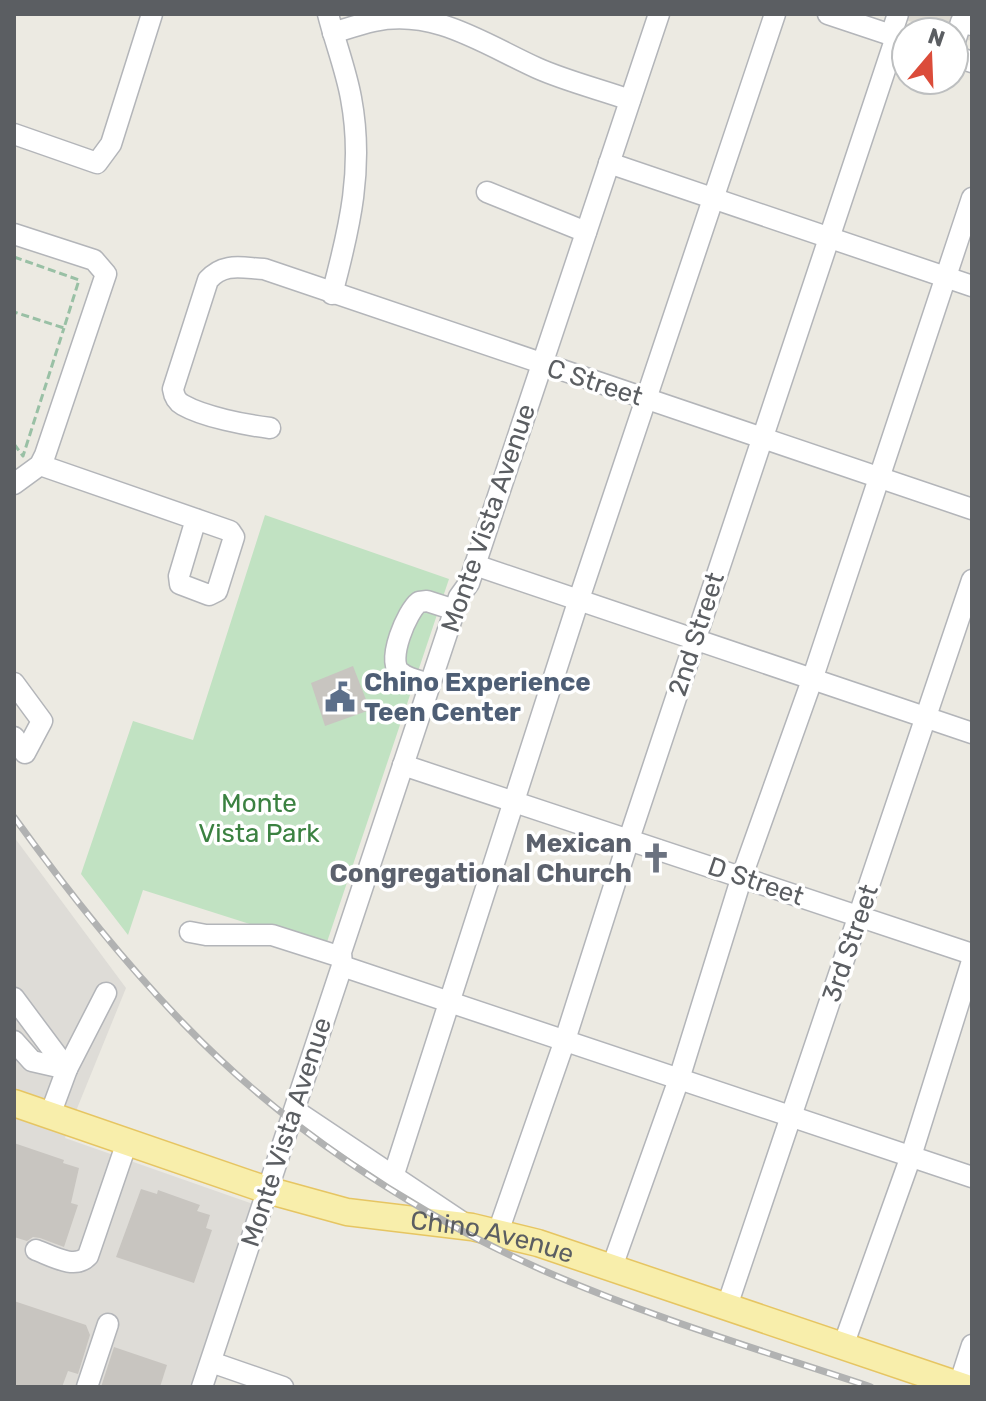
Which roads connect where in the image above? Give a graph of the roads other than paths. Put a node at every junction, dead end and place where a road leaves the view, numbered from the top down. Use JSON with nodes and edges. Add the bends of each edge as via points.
{"nodes":[{"id":1,"x":152,"y":14,"type":"edge"},
{"id":2,"x":659,"y":14,"type":"edge"},
{"id":3,"x":775,"y":14,"type":"edge"},
{"id":4,"x":838,"y":15,"type":"edge"},
{"id":5,"x":330,"y":24,"type":"edge"},
{"id":6,"x":890,"y":35,"type":"edge"},
{"id":7,"x":890,"y":61,"type":"edge"},
{"id":8,"x":630,"y":100,"type":"junction"},
{"id":9,"x":14,"y":134,"type":"edge"},
{"id":10,"x":609,"y":163,"type":"junction"},
{"id":11,"x":487,"y":192,"type":"dead end"},
{"id":12,"x":972,"y":198,"type":"edge"},
{"id":13,"x":713,"y":199,"type":"junction"},
{"id":14,"x":586,"y":232,"type":"junction"},
{"id":15,"x":14,"y":234,"type":"edge"},
{"id":16,"x":830,"y":237,"type":"junction"},
{"id":17,"x":947,"y":278,"type":"junction"},
{"id":18,"x":972,"y":286,"type":"edge"},
{"id":19,"x":332,"y":294,"type":"junction"},
{"id":20,"x":541,"y":365,"type":"junction"},
{"id":21,"x":647,"y":399,"type":"junction"},
{"id":22,"x":270,"y":428,"type":"dead end"},
{"id":23,"x":762,"y":437,"type":"junction"},
{"id":24,"x":40,"y":465,"type":"junction"},
{"id":25,"x":879,"y":479,"type":"junction"},
{"id":26,"x":14,"y":484,"type":"edge"},
{"id":27,"x":972,"y":509,"type":"edge"},
{"id":28,"x":196,"y":519,"type":"dead end"},
{"id":29,"x":475,"y":565,"type":"junction"},
{"id":30,"x":972,"y":580,"type":"edge"},
{"id":31,"x":579,"y":599,"type":"junction"},
{"id":32,"x":455,"y":610,"type":"junction"},
{"id":33,"x":695,"y":638,"type":"junction"},
{"id":34,"x":812,"y":680,"type":"junction"},
{"id":35,"x":14,"y":683,"type":"edge"},
{"id":36,"x":430,"y":684,"type":"junction"},
{"id":37,"x":926,"y":717,"type":"junction"},
{"id":38,"x":972,"y":733,"type":"edge"},
{"id":39,"x":14,"y":737,"type":"edge"},
{"id":40,"x":403,"y":765,"type":"junction"},
{"id":41,"x":513,"y":800,"type":"junction"},
{"id":42,"x":629,"y":839,"type":"junction"},
{"id":43,"x":742,"y":876,"type":"junction"},
{"id":44,"x":859,"y":916,"type":"junction"},
{"id":45,"x":190,"y":932,"type":"dead end"},
{"id":46,"x":972,"y":954,"type":"edge"},
{"id":47,"x":972,"y":961,"type":"edge"},
{"id":48,"x":341,"y":962,"type":"junction"},
{"id":49,"x":106,"y":993,"type":"dead end"},
{"id":50,"x":14,"y":998,"type":"edge"},
{"id":51,"x":451,"y":1002,"type":"junction"},
{"id":52,"x":565,"y":1040,"type":"junction"},
{"id":53,"x":14,"y":1041,"type":"edge"},
{"id":54,"x":67,"y":1069,"type":"junction"},
{"id":55,"x":679,"y":1079,"type":"junction"},
{"id":56,"x":14,"y":1103,"type":"edge"},
{"id":57,"x":296,"y":1111,"type":"junction"},
{"id":58,"x":50,"y":1115,"type":"junction"},
{"id":59,"x":792,"y":1116,"type":"junction"},
{"id":60,"x":127,"y":1142,"type":"junction"},
{"id":61,"x":911,"y":1156,"type":"junction"},
{"id":62,"x":393,"y":1177,"type":"junction"},
{"id":63,"x":972,"y":1177,"type":"edge"},
{"id":64,"x":267,"y":1190,"type":"junction"},
{"id":65,"x":485,"y":1230,"type":"junction"},
{"id":66,"x":36,"y":1250,"type":"dead end"},
{"id":67,"x":612,"y":1267,"type":"junction"},
{"id":68,"x":727,"y":1306,"type":"junction"},
{"id":69,"x":108,"y":1324,"type":"dead end"},
{"id":70,"x":972,"y":1345,"type":"edge"},
{"id":71,"x":843,"y":1346,"type":"junction"},
{"id":72,"x":211,"y":1362,"type":"junction"},
{"id":73,"x":962,"y":1386,"type":"edge"},
{"id":74,"x":87,"y":1387,"type":"edge"},
{"id":75,"x":202,"y":1387,"type":"edge"},
{"id":76,"x":283,"y":1387,"type":"edge"}],
"edges":[{"from":1,"to":9,"type":"street","via":[[111,144],[97,163]]},
{"from":2,"to":8,"type":"street","name":"Monte Vista Avenue"},
{"from":3,"to":13,"type":"street"},
{"from":4,"to":6,"type":"street"},
{"from":5,"to":8,"type":"street","via":[[396,18],[439,23],[539,69]]},
{"from":5,"to":19,"type":"street","via":[[351,97],[358,169]]},
{"from":7,"to":16,"type":"street","name":"2nd Street"},
{"from":8,"to":10,"type":"street","name":"Monte Vista Avenue"},
{"from":10,"to":13,"type":"street"},
{"from":10,"to":14,"type":"street","name":"Monte Vista Avenue"},
{"from":11,"to":14,"type":"street"},
{"from":12,"to":17,"type":"street"},
{"from":13,"to":16,"type":"street"},
{"from":13,"to":21,"type":"street"},
{"from":14,"to":20,"type":"street","name":"Monte Vista Avenue"},
{"from":15,"to":24,"type":"street","via":[[94,260],[106,274]]},
{"from":16,"to":17,"type":"street"},
{"from":16,"to":23,"type":"street","name":"2nd Street"},
{"from":17,"to":18,"type":"street"},
{"from":17,"to":25,"type":"street"},
{"from":19,"to":20,"type":"street","name":"C Street"},
{"from":19,"to":22,"type":"street","name":"C Street","via":[[264,269],[228,266],[208,280],[173,389],[175,398],[241,424]]},
{"from":20,"to":21,"type":"street","name":"C Street"},
{"from":20,"to":29,"type":"street","name":"Monte Vista Avenue"},
{"from":21,"to":23,"type":"street","name":"C Street"},
{"from":21,"to":31,"type":"street"},
{"from":23,"to":25,"type":"street","name":"C Street"},
{"from":23,"to":33,"type":"street","name":"2nd Street"},
{"from":24,"to":26,"type":"street"},
{"from":24,"to":28,"type":"street"},
{"from":25,"to":27,"type":"street","name":"C Street"},
{"from":25,"to":34,"type":"street"},
{"from":29,"to":31,"type":"street"},
{"from":29,"to":32,"type":"street","name":"Monte Vista Avenue"},
{"from":30,"to":37,"type":"street","name":"3rd Street"},
{"from":31,"to":33,"type":"street"},
{"from":31,"to":41,"type":"street"},
{"from":32,"to":36,"type":"street","name":"Monte Vista Avenue"},
{"from":32,"to":36,"type":"street","via":[[419,602],[404,628],[394,664],[399,672]]},
{"from":33,"to":34,"type":"street"},
{"from":33,"to":42,"type":"street","name":"2nd Street"},
{"from":34,"to":37,"type":"street"},
{"from":34,"to":43,"type":"street"},
{"from":35,"to":39,"type":"street","via":[[42,721],[25,753]]},
{"from":36,"to":40,"type":"street","name":"Monte Vista Avenue"},
{"from":37,"to":38,"type":"street"},
{"from":37,"to":44,"type":"street","name":"3rd Street"},
{"from":40,"to":41,"type":"street","name":"D Street"},
{"from":40,"to":48,"type":"street","name":"Monte Vista Avenue"},
{"from":41,"to":42,"type":"street","name":"D Street"},
{"from":41,"to":51,"type":"street"},
{"from":42,"to":43,"type":"street","name":"D Street"},
{"from":42,"to":52,"type":"street","name":"2nd Street"},
{"from":43,"to":44,"type":"street","name":"D Street"},
{"from":43,"to":55,"type":"street"},
{"from":44,"to":46,"type":"street","name":"D Street"},
{"from":44,"to":59,"type":"street","name":"3rd Street"},
{"from":45,"to":48,"type":"street","via":[[272,935]]},
{"from":47,"to":61,"type":"street"},
{"from":48,"to":51,"type":"street"},
{"from":48,"to":57,"type":"street","name":"Monte Vista Avenue"},
{"from":49,"to":54,"type":"street"},
{"from":50,"to":54,"type":"street"},
{"from":51,"to":52,"type":"street"},
{"from":51,"to":62,"type":"street"},
{"from":52,"to":55,"type":"street"},
{"from":52,"to":65,"type":"street","name":"2nd Street"},
{"from":53,"to":54,"type":"street","via":[[32,1061]]},
{"from":54,"to":58,"type":"street"},
{"from":55,"to":59,"type":"street"},
{"from":55,"to":67,"type":"street"},
{"from":56,"to":58,"type":"main road","name":"Chino Avenue"},
{"from":57,"to":62,"type":"street"},
{"from":57,"to":64,"type":"street","name":"Monte Vista Avenue"},
{"from":58,"to":60,"type":"main road","name":"Chino Avenue"},
{"from":59,"to":61,"type":"street"},
{"from":59,"to":68,"type":"street","name":"3rd Street"},
{"from":60,"to":64,"type":"main road","name":"Chino Avenue"},
{"from":60,"to":66,"type":"street","via":[[83,1262]]},
{"from":61,"to":63,"type":"street"},
{"from":61,"to":71,"type":"street"},
{"from":62,"to":65,"type":"street"},
{"from":64,"to":65,"type":"main road","name":"Chino Avenue","via":[[347,1212]]},
{"from":64,"to":72,"type":"street","name":"Monte Vista Avenue"},
{"from":65,"to":67,"type":"main road","name":"Chino Avenue"},
{"from":67,"to":68,"type":"main road","name":"Chino Avenue"},
{"from":68,"to":71,"type":"main road","name":"Chino Avenue"},
{"from":69,"to":74,"type":"street"},
{"from":70,"to":73,"type":"street"},
{"from":71,"to":73,"type":"main road","name":"Chino Avenue"},
{"from":72,"to":75,"type":"street","name":"Monte Vista Avenue"},
{"from":72,"to":76,"type":"street"}]}
